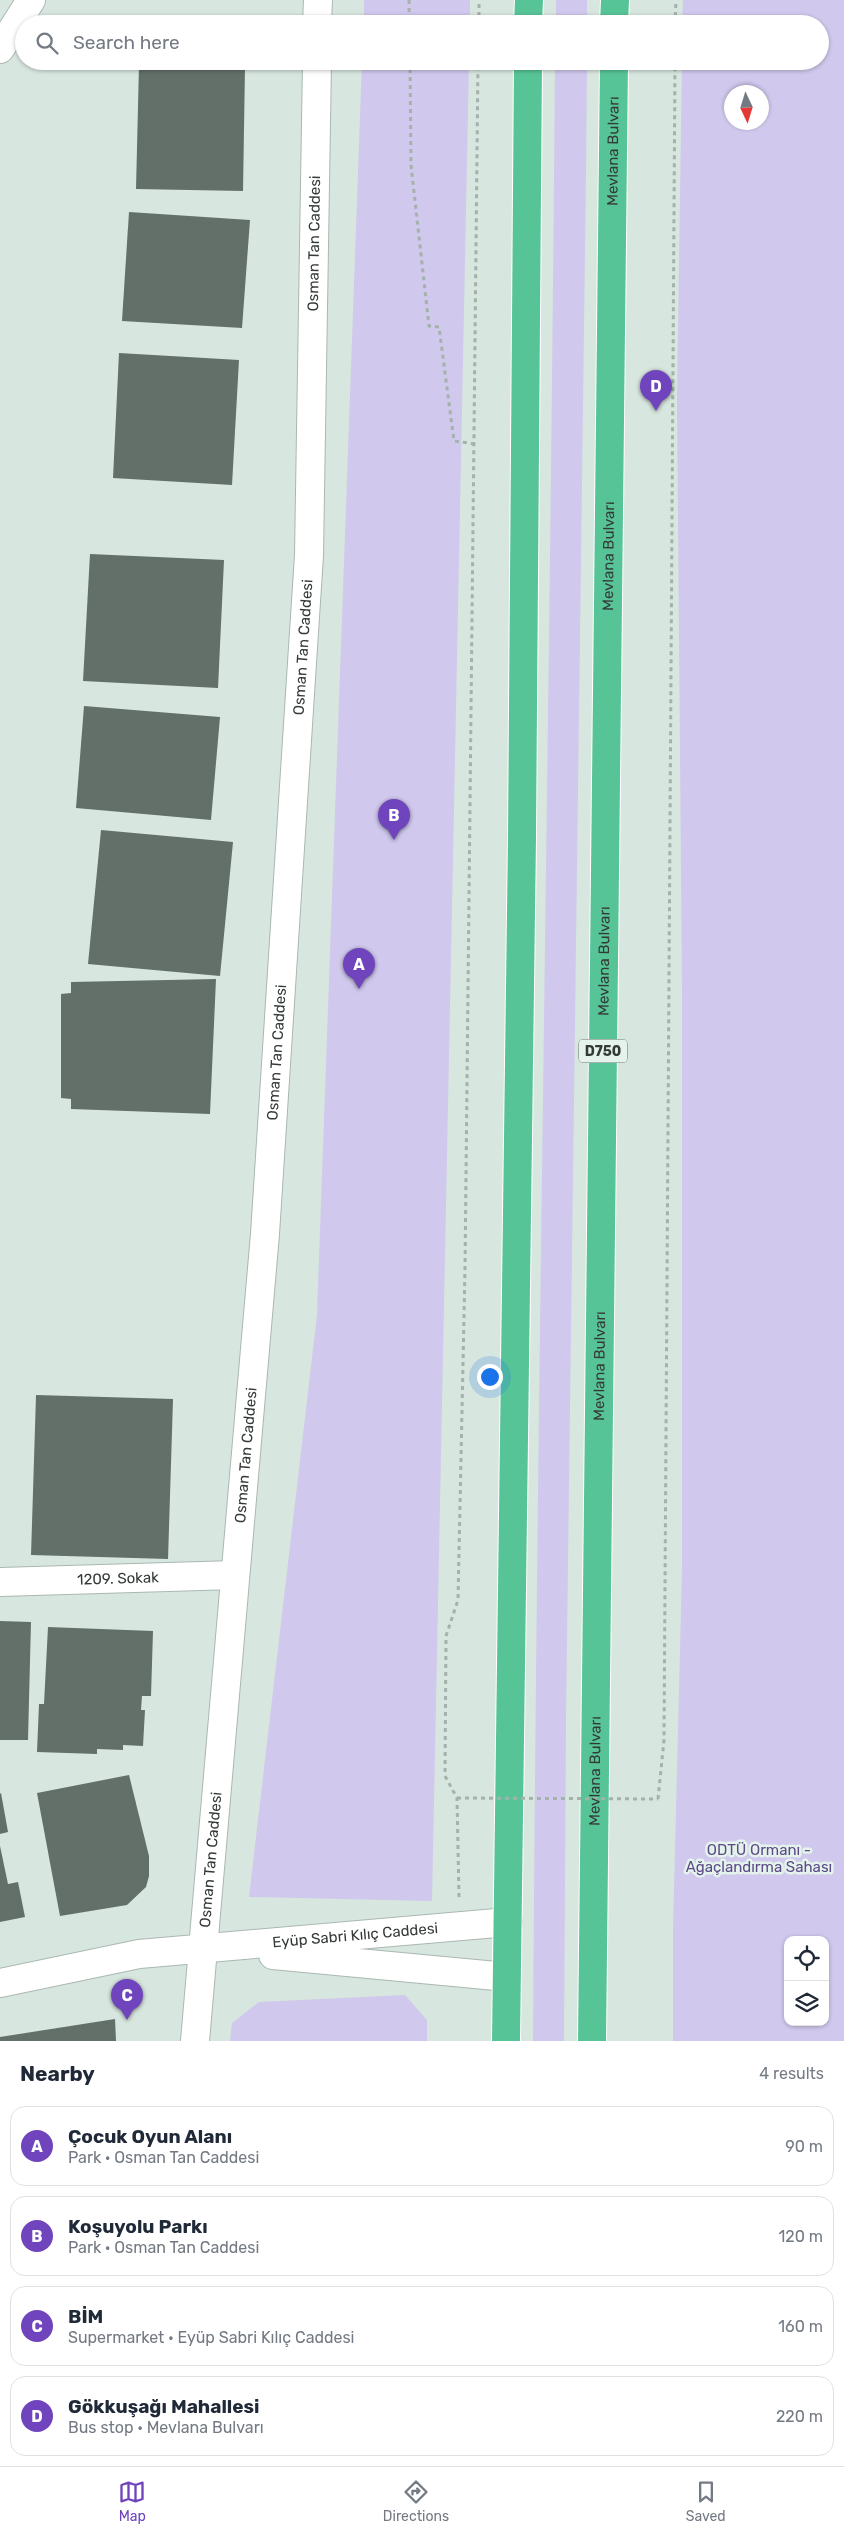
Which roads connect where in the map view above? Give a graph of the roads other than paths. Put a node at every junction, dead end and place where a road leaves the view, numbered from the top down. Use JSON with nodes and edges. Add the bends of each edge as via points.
{"nodes":[{"id":1,"x":31,"y":0,"type":"edge"},
{"id":2,"x":318,"y":0,"type":"edge"},
{"id":3,"x":528,"y":0,"type":"edge"},
{"id":4,"x":615,"y":0,"type":"edge"},
{"id":5,"x":22,"y":15,"type":"edge"},
{"id":6,"x":317,"y":15,"type":"edge"},
{"id":7,"x":528,"y":15,"type":"edge"},
{"id":8,"x":614,"y":15,"type":"edge"},
{"id":9,"x":15,"y":25,"type":"edge"},
{"id":10,"x":0,"y":49,"type":"edge"},
{"id":11,"x":317,"y":70,"type":"edge"},
{"id":12,"x":528,"y":70,"type":"edge"},
{"id":13,"x":614,"y":70,"type":"edge"},
{"id":14,"x":235,"y":1575,"type":"junction"},
{"id":15,"x":0,"y":1582,"type":"edge"},
{"id":16,"x":508,"y":1922,"type":"junction"},
{"id":17,"x":430,"y":1928,"type":"junction"},
{"id":18,"x":202,"y":1948,"type":"junction"},
{"id":19,"x":428,"y":1969,"type":"junction"},
{"id":20,"x":507,"y":1977,"type":"junction"},
{"id":21,"x":0,"y":1983,"type":"edge"},
{"id":22,"x":195,"y":2041,"type":"edge"},
{"id":23,"x":506,"y":2041,"type":"edge"},
{"id":24,"x":592,"y":2041,"type":"edge"}],
"edges":[{"from":1,"to":5,"type":"street"},
{"from":2,"to":6,"type":"street"},
{"from":3,"to":7,"type":"highway"},
{"from":4,"to":8,"type":"highway"},
{"from":9,"to":10,"type":"street"},
{"from":11,"to":14,"type":"street","name":"Osman Tan Caddesi","via":[[308,555],[265,1234]]},
{"from":12,"to":16,"type":"highway"},
{"from":13,"to":24,"type":"highway","name":"Mevlana Bulvarı","number":"D750"},
{"from":14,"to":15,"type":"street","name":"1209. Sokak"},
{"from":14,"to":18,"type":"street","name":"Osman Tan Caddesi"},
{"from":16,"to":17,"type":"street","name":"Eyüp Sabri Kılıç Caddesi"},
{"from":16,"to":20,"type":"highway"},
{"from":17,"to":18,"type":"street","name":"Eyüp Sabri Kılıç Caddesi"},
{"from":17,"to":19,"type":"street","via":[[440,1936],[442,1949],[438,1960]]},
{"from":18,"to":19,"type":"street","name":"Eyüp Sabri Kılıç Caddesi"},
{"from":18,"to":21,"type":"street","name":"Eyüp Sabri Kılıç Caddesi","via":[[139,1954]]},
{"from":18,"to":22,"type":"street","name":"Osman Tan Caddesi"},
{"from":19,"to":20,"type":"street","name":"Eyüp Sabri Kılıç Caddesi"},
{"from":20,"to":23,"type":"highway"}]}
